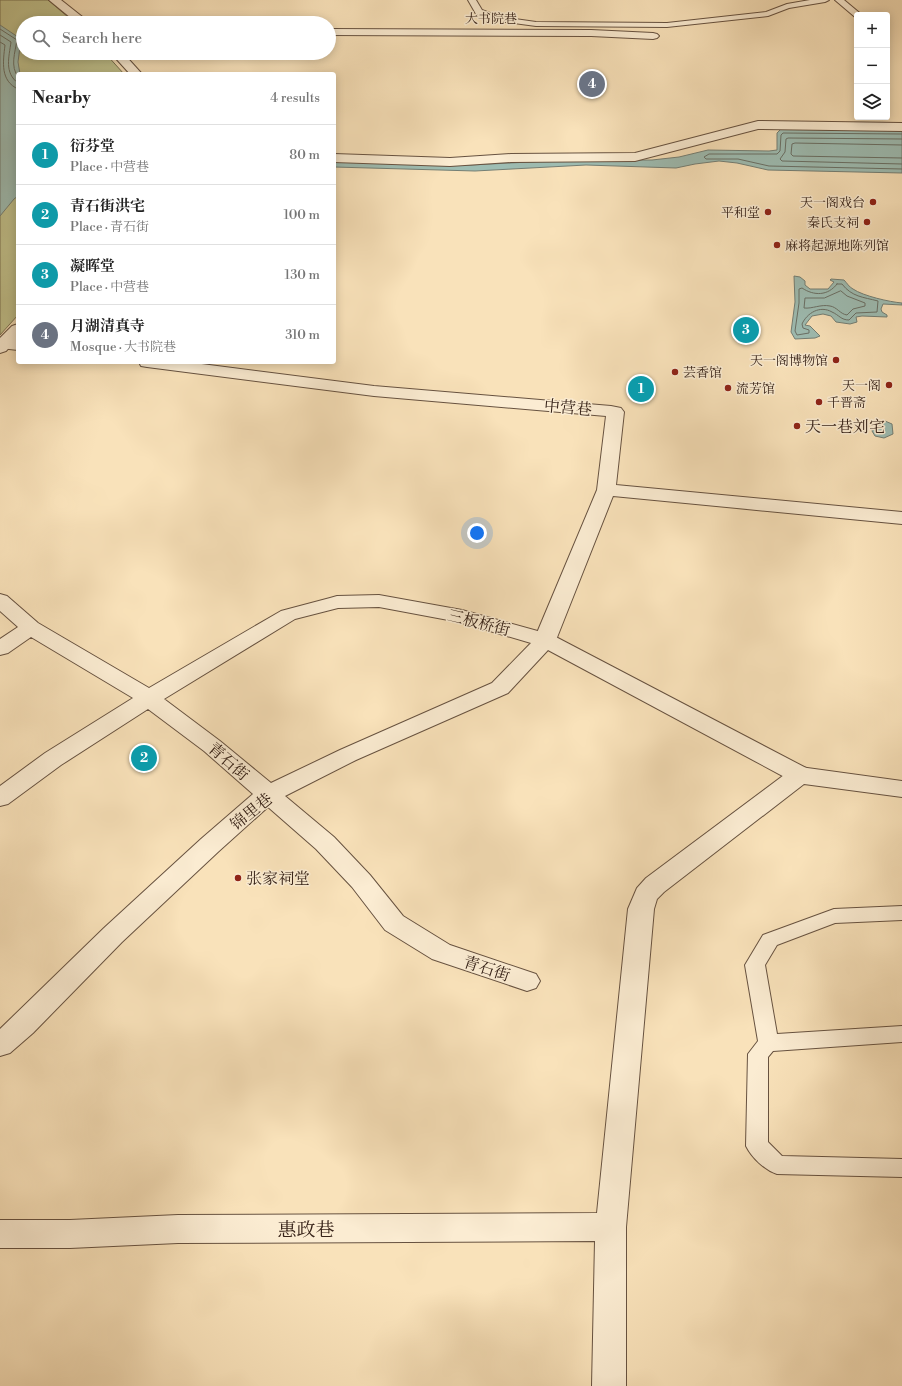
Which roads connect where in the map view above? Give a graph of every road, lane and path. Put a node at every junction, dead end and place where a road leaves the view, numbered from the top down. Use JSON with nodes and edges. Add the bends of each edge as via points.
{"nodes":[{"id":1,"x":54,"y":0,"type":"edge"},
{"id":2,"x":472,"y":0,"type":"edge"},
{"id":3,"x":825,"y":0,"type":"edge"},
{"id":4,"x":839,"y":0,"type":"edge"},
{"id":5,"x":854,"y":12,"type":"edge"},
{"id":6,"x":75,"y":16,"type":"edge"},
{"id":7,"x":336,"y":32,"type":"edge"},
{"id":8,"x":653,"y":36,"type":"dead end"},
{"id":9,"x":123,"y":60,"type":"edge"},
{"id":10,"x":134,"y":72,"type":"edge"},
{"id":11,"x":902,"y":127,"type":"edge"},
{"id":12,"x":336,"y":158,"type":"edge"},
{"id":13,"x":16,"y":332,"type":"edge"},
{"id":14,"x":8,"y":346,"type":"edge"},
{"id":15,"x":163,"y":364,"type":"edge"},
{"id":16,"x":606,"y":490,"type":"junction"},
{"id":17,"x":902,"y":518,"type":"edge"},
{"id":18,"x":0,"y":600,"type":"edge"},
{"id":19,"x":31,"y":628,"type":"junction"},
{"id":20,"x":544,"y":640,"type":"junction"},
{"id":21,"x":0,"y":648,"type":"edge"},
{"id":22,"x":149,"y":698,"type":"junction"},
{"id":23,"x":800,"y":775,"type":"junction"},
{"id":24,"x":902,"y":789,"type":"edge"},
{"id":25,"x":268,"y":795,"type":"junction"},
{"id":26,"x":0,"y":798,"type":"edge"},
{"id":27,"x":902,"y":913,"type":"edge"},
{"id":28,"x":527,"y":981,"type":"dead end"},
{"id":29,"x":902,"y":1034,"type":"edge"},
{"id":30,"x":768,"y":1043,"type":"junction"},
{"id":31,"x":0,"y":1045,"type":"edge"},
{"id":32,"x":902,"y":1168,"type":"edge"},
{"id":33,"x":611,"y":1227,"type":"junction"},
{"id":34,"x":0,"y":1234,"type":"edge"},
{"id":35,"x":609,"y":1386,"type":"edge"}],
"edges":[{"from":1,"to":6,"type":"street"},
{"from":2,"to":3,"type":"lane","via":[[479,12],[499,19],[536,24],[667,25],[768,14],[787,6]]},
{"from":4,"to":5,"type":"lane"},
{"from":7,"to":8,"type":"street","name":"大书院巷","via":[[591,33]]},
{"from":9,"to":10,"type":"street"},
{"from":11,"to":12,"type":"street","via":[[758,125],[635,157],[511,158],[450,162]]},
{"from":13,"to":14,"type":"street"},
{"from":15,"to":16,"type":"street","name":"中营巷","via":[[374,391],[615,412]]},
{"from":16,"to":17,"type":"street"},
{"from":16,"to":20,"type":"street"},
{"from":18,"to":19,"type":"street","name":"青石街"},
{"from":19,"to":21,"type":"street"},
{"from":19,"to":22,"type":"street","name":"青石街"},
{"from":20,"to":22,"type":"street","name":"三板桥街","via":[[462,616],[379,601],[337,602],[288,615]]},
{"from":20,"to":23,"type":"street","name":"三板桥街"},
{"from":20,"to":25,"type":"street","name":"锦里巷","via":[[500,688],[348,755]]},
{"from":22,"to":25,"type":"street","name":"青石街","via":[[212,746]]},
{"from":22,"to":26,"type":"street","via":[[53,759]]},
{"from":23,"to":24,"type":"street","name":"三板桥街"},
{"from":23,"to":33,"type":"street","via":[[655,885],[646,896],[641,909]]},
{"from":25,"to":28,"type":"street","name":"青石街","via":[[326,843],[394,922],[441,952]]},
{"from":25,"to":31,"type":"street","name":"锦里巷","via":[[113,935]]},
{"from":27,"to":30,"type":"lane","via":[[834,916],[770,940],[755,965]]},
{"from":29,"to":30,"type":"lane"},
{"from":30,"to":32,"type":"lane","via":[[758,1054],[757,1146],[777,1165]]},
{"from":33,"to":34,"type":"street","name":"惠政巷","via":[[185,1229]]},
{"from":33,"to":35,"type":"street"}]}
